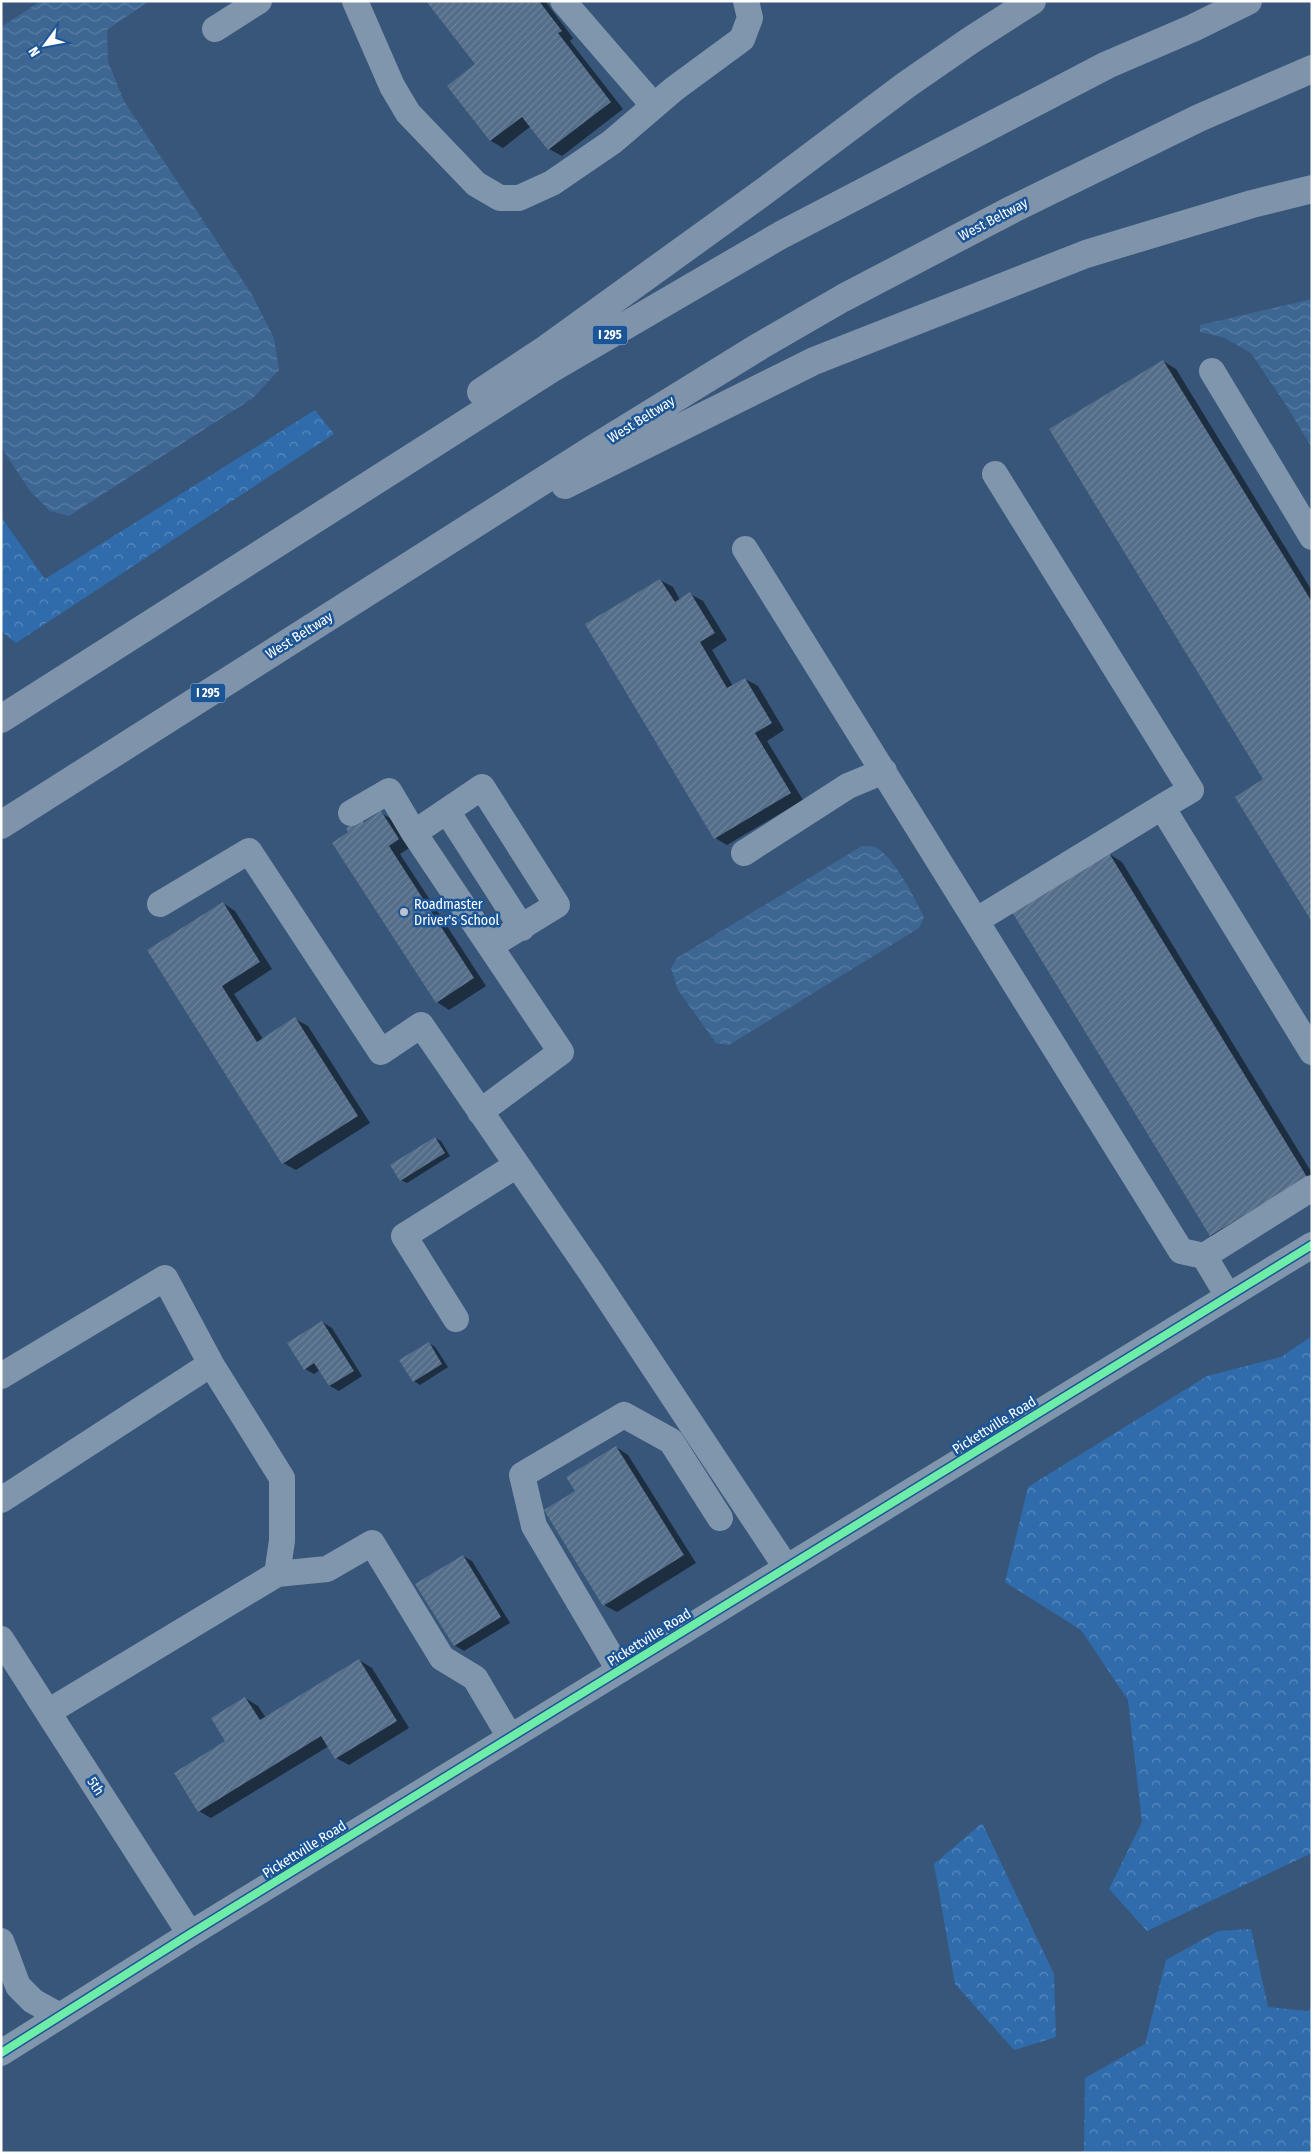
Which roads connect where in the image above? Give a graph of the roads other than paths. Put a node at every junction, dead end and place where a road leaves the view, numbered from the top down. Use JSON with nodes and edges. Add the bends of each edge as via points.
{"nodes":[{"id":1,"x":259,"y":1,"type":"edge"},
{"id":2,"x":355,"y":1,"type":"edge"},
{"id":3,"x":562,"y":1,"type":"edge"},
{"id":4,"x":746,"y":1,"type":"edge"},
{"id":5,"x":1032,"y":1,"type":"edge"},
{"id":6,"x":1248,"y":1,"type":"edge"},
{"id":7,"x":215,"y":29,"type":"dead end"},
{"id":8,"x":1312,"y":69,"type":"edge"},
{"id":9,"x":654,"y":106,"type":"junction"},
{"id":10,"x":1312,"y":189,"type":"edge"},
{"id":11,"x":1212,"y":371,"type":"dead end"},
{"id":12,"x":995,"y":474,"type":"dead end"},
{"id":13,"x":309,"y":523,"type":"junction"},
{"id":14,"x":1312,"y":537,"type":"edge"},
{"id":15,"x":745,"y":549,"type":"dead end"},
{"id":16,"x":414,"y":562,"type":"junction"},
{"id":17,"x":1,"y":719,"type":"edge"},
{"id":18,"x":884,"y":771,"type":"junction"},
{"id":19,"x":1162,"y":807,"type":"junction"},
{"id":20,"x":447,"y":811,"type":"junction"},
{"id":21,"x":351,"y":813,"type":"dead end"},
{"id":22,"x":1,"y":825,"type":"edge"},
{"id":23,"x":414,"y":833,"type":"junction"},
{"id":24,"x":744,"y":853,"type":"dead end"},
{"id":25,"x":160,"y":904,"type":"dead end"},
{"id":26,"x":977,"y":920,"type":"junction"},
{"id":27,"x":522,"y":928,"type":"junction"},
{"id":28,"x":490,"y":946,"type":"junction"},
{"id":29,"x":1312,"y":1052,"type":"edge"},
{"id":30,"x":480,"y":1112,"type":"junction"},
{"id":31,"x":517,"y":1165,"type":"junction"},
{"id":32,"x":1312,"y":1188,"type":"edge"},
{"id":33,"x":1312,"y":1245,"type":"edge"},
{"id":34,"x":1204,"y":1256,"type":"junction"},
{"id":35,"x":1228,"y":1296,"type":"junction"},
{"id":36,"x":456,"y":1319,"type":"dead end"},
{"id":37,"x":211,"y":1364,"type":"junction"},
{"id":38,"x":1,"y":1376,"type":"edge"},
{"id":39,"x":1,"y":1500,"type":"edge"},
{"id":40,"x":720,"y":1518,"type":"dead end"},
{"id":41,"x":786,"y":1567,"type":"junction"},
{"id":42,"x":277,"y":1574,"type":"junction"},
{"id":43,"x":1,"y":1639,"type":"edge"},
{"id":44,"x":619,"y":1670,"type":"junction"},
{"id":45,"x":48,"y":1712,"type":"junction"},
{"id":46,"x":510,"y":1737,"type":"junction"},
{"id":47,"x":190,"y":1934,"type":"junction"},
{"id":48,"x":4,"y":1957,"type":"edge"},
{"id":49,"x":60,"y":2016,"type":"junction"},
{"id":50,"x":1,"y":2053,"type":"edge"}],
"edges":[{"from":1,"to":7,"type":"street"},
{"from":2,"to":9,"type":"street","via":[[392,86],[408,113],[476,184],[500,198],[519,198],[552,183],[612,142]]},
{"from":3,"to":9,"type":"street"},
{"from":4,"to":9,"type":"street","via":[[750,18],[742,39]]},
{"from":5,"to":13,"type":"highway","via":[[906,85],[543,351],[382,458]]},
{"from":6,"to":13,"type":"highway","number":"I 295","via":[[1107,65],[781,235],[551,370]]},
{"from":8,"to":16,"type":"highway","name":"West Beltway","number":"I 295","via":[[1105,163],[843,298],[760,346]]},
{"from":10,"to":16,"type":"highway","via":[[1086,254],[814,361]]},
{"from":11,"to":14,"type":"street"},
{"from":12,"to":19,"type":"street","via":[[1191,790]]},
{"from":13,"to":17,"type":"highway","number":"I 295"},
{"from":15,"to":18,"type":"street"},
{"from":16,"to":22,"type":"highway","name":"West Beltway","number":"I 295"},
{"from":18,"to":24,"type":"street","via":[[848,786]]},
{"from":18,"to":26,"type":"street"},
{"from":19,"to":26,"type":"street"},
{"from":19,"to":29,"type":"street"},
{"from":20,"to":23,"type":"street"},
{"from":20,"to":27,"type":"street"},
{"from":20,"to":27,"type":"street","via":[[482,787],[557,905]]},
{"from":21,"to":23,"type":"street","via":[[389,792]]},
{"from":23,"to":28,"type":"street"},
{"from":25,"to":30,"type":"street","via":[[249,851],[381,1052],[421,1025]]},
{"from":26,"to":34,"type":"street","via":[[1181,1251]]},
{"from":27,"to":28,"type":"street"},
{"from":28,"to":30,"type":"street","via":[[561,1052]]},
{"from":30,"to":31,"type":"street"},
{"from":31,"to":36,"type":"street","via":[[404,1236]]},
{"from":31,"to":41,"type":"street"},
{"from":32,"to":34,"type":"street"},
{"from":33,"to":35,"type":"street","name":"Pickettville Road"},
{"from":34,"to":35,"type":"street"},
{"from":35,"to":41,"type":"street","name":"Pickettville Road"},
{"from":37,"to":38,"type":"street","via":[[165,1278]]},
{"from":37,"to":39,"type":"street"},
{"from":37,"to":42,"type":"street","via":[[282,1478],[282,1541]]},
{"from":40,"to":44,"type":"street","via":[[671,1441],[624,1415],[522,1475],[534,1526]]},
{"from":41,"to":44,"type":"street","name":"Pickettville Road"},
{"from":42,"to":45,"type":"street"},
{"from":42,"to":46,"type":"street","via":[[326,1568],[372,1543],[442,1658],[475,1678]]},
{"from":43,"to":45,"type":"street","name":"5th"},
{"from":44,"to":46,"type":"street","name":"Pickettville Road"},
{"from":45,"to":47,"type":"street","name":"5th"},
{"from":46,"to":47,"type":"street","name":"Pickettville Road"},
{"from":47,"to":49,"type":"street","name":"Pickettville Road"},
{"from":48,"to":49,"type":"street","via":[[18,1986],[33,2001]]},
{"from":49,"to":50,"type":"street","name":"Pickettville Road"}]}
